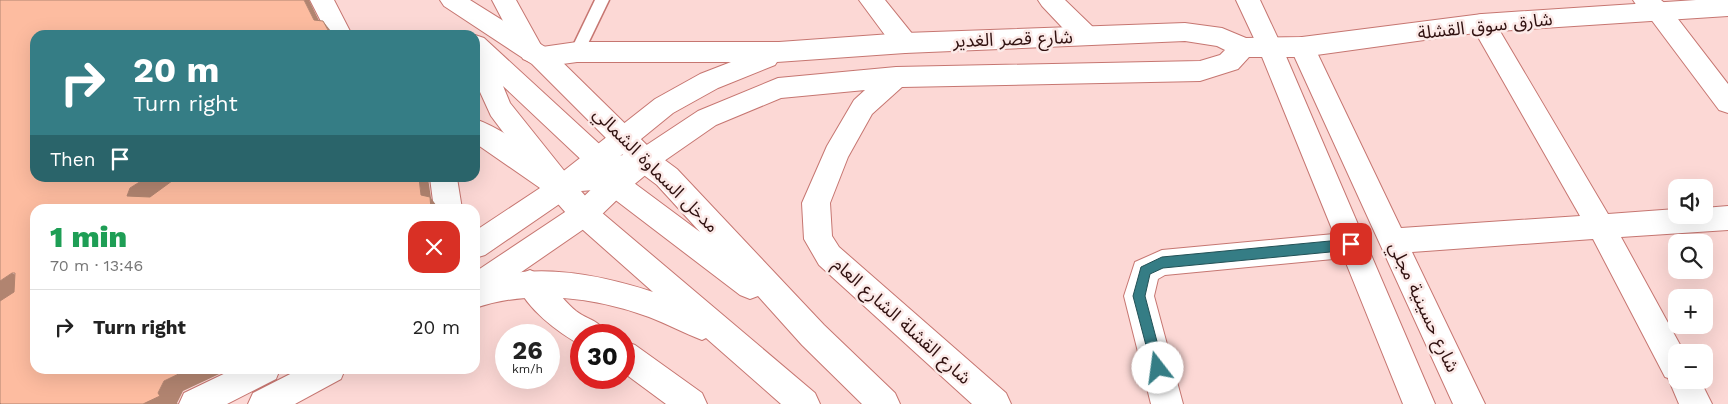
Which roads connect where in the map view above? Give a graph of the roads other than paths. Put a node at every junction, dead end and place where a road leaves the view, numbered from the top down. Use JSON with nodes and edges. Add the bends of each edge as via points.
{"nodes":[{"id":1,"x":322,"y":0,"type":"edge"},
{"id":2,"x":446,"y":0,"type":"edge"},
{"id":3,"x":452,"y":0,"type":"edge"},
{"id":4,"x":504,"y":0,"type":"edge"},
{"id":5,"x":602,"y":0,"type":"edge"},
{"id":6,"x":871,"y":0,"type":"edge"},
{"id":7,"x":1050,"y":0,"type":"edge"},
{"id":8,"x":1248,"y":0,"type":"edge"},
{"id":9,"x":1652,"y":6,"type":"edge"},
{"id":10,"x":1728,"y":7,"type":"edge"},
{"id":11,"x":1482,"y":23,"type":"junction"},
{"id":12,"x":337,"y":30,"type":"edge"},
{"id":13,"x":464,"y":30,"type":"edge"},
{"id":14,"x":1086,"y":36,"type":"junction"},
{"id":15,"x":905,"y":43,"type":"junction"},
{"id":16,"x":1302,"y":47,"type":"junction"},
{"id":17,"x":1257,"y":48,"type":"junction"},
{"id":18,"x":480,"y":50,"type":"edge"},
{"id":19,"x":577,"y":52,"type":"junction"},
{"id":20,"x":779,"y":52,"type":"junction"},
{"id":21,"x":536,"y":55,"type":"junction"},
{"id":22,"x":480,"y":63,"type":"edge"},
{"id":23,"x":896,"y":76,"type":"junction"},
{"id":24,"x":1728,"y":103,"type":"edge"},
{"id":25,"x":480,"y":133,"type":"edge"},
{"id":26,"x":624,"y":139,"type":"junction"},
{"id":27,"x":598,"y":159,"type":"junction"},
{"id":28,"x":645,"y":160,"type":"junction"},
{"id":29,"x":445,"y":182,"type":"edge"},
{"id":30,"x":615,"y":184,"type":"junction"},
{"id":31,"x":561,"y":188,"type":"junction"},
{"id":32,"x":447,"y":204,"type":"edge"},
{"id":33,"x":584,"y":214,"type":"junction"},
{"id":34,"x":1728,"y":218,"type":"edge"},
{"id":35,"x":1600,"y":225,"type":"junction"},
{"id":36,"x":1393,"y":240,"type":"junction"},
{"id":37,"x":480,"y":243,"type":"edge"},
{"id":38,"x":1351,"y":244,"type":"junction"},
{"id":39,"x":530,"y":282,"type":"junction"},
{"id":40,"x":480,"y":285,"type":"edge"},
{"id":41,"x":480,"y":293,"type":"edge"},
{"id":42,"x":572,"y":324,"type":"edge"},
{"id":43,"x":813,"y":335,"type":"junction"},
{"id":44,"x":1668,"y":352,"type":"edge"},
{"id":45,"x":635,"y":363,"type":"edge"},
{"id":46,"x":255,"y":374,"type":"edge"},
{"id":47,"x":321,"y":374,"type":"edge"},
{"id":48,"x":1688,"y":389,"type":"edge"},
{"id":49,"x":801,"y":401,"type":"edge"},
{"id":50,"x":195,"y":404,"type":"edge"},
{"id":51,"x":264,"y":404,"type":"edge"},
{"id":52,"x":690,"y":404,"type":"edge"},
{"id":53,"x":884,"y":404,"type":"edge"},
{"id":54,"x":995,"y":404,"type":"edge"},
{"id":55,"x":1167,"y":404,"type":"edge"},
{"id":56,"x":1420,"y":404,"type":"edge"},
{"id":57,"x":1469,"y":404,"type":"edge"},
{"id":58,"x":1696,"y":404,"type":"edge"}],
"edges":[{"from":1,"to":12,"type":"main road"},
{"from":2,"to":13,"type":"main road"},
{"from":3,"to":21,"type":"main road","name":"مدخل السماوة الشمالي"},
{"from":4,"to":21,"type":"main road"},
{"from":5,"to":19,"type":"lane"},
{"from":6,"to":15,"type":"main road"},
{"from":7,"to":14,"type":"main road"},
{"from":8,"to":17,"type":"main road"},
{"from":9,"to":10,"type":"main road","name":"شارق سوق القشلة"},
{"from":9,"to":11,"type":"main road","name":"شارق سوق القشلة"},
{"from":9,"to":24,"type":"main road"},
{"from":11,"to":16,"type":"main road","name":"شارق سوق القشلة"},
{"from":11,"to":35,"type":"main road"},
{"from":14,"to":15,"type":"main road","name":"شارع قصر الغدير"},
{"from":14,"to":17,"type":"main road","name":"شارع قصر الغدير","via":[[1185,32],[1222,37]]},
{"from":15,"to":20,"type":"main road","name":"شارع قصر الغدير"},
{"from":16,"to":17,"type":"main road","name":"شارق سوق القشلة"},
{"from":16,"to":36,"type":"main road","name":"شارع حسينية مجلي"},
{"from":17,"to":23,"type":"main road","via":[[1229,62],[1200,71]]},
{"from":17,"to":38,"type":"main road"},
{"from":18,"to":27,"type":"main road"},
{"from":19,"to":20,"type":"main road","name":"شارع قصر الغدير"},
{"from":19,"to":21,"type":"main road","name":"شارع قصر الغدير"},
{"from":20,"to":26,"type":"main road","via":[[686,92]]},
{"from":21,"to":26,"type":"main road","name":"مدخل السماوة الشمالي"},
{"from":22,"to":31,"type":"main road","via":[[500,109]]},
{"from":23,"to":28,"type":"main road","via":[[778,88],[707,118]]},
{"from":23,"to":54,"type":"main road","name":"شارع القشلة الشارع العام","via":[[863,107],[836,154],[816,203],[818,240],[829,256]]},
{"from":25,"to":31,"type":"main road"},
{"from":26,"to":27,"type":"main road"},
{"from":26,"to":28,"type":"main road","name":"مدخل السماوة الشمالي"},
{"from":27,"to":28,"type":"main road","via":[[608,165],[625,167]]},
{"from":27,"to":31,"type":"main road"},
{"from":28,"to":30,"type":"main road"},
{"from":28,"to":43,"type":"main road","name":"مدخل السماوة الشمالي","via":[[667,177]]},
{"from":29,"to":32,"type":"main road"},
{"from":30,"to":31,"type":"main road","via":[[604,179],[584,178]]},
{"from":30,"to":33,"type":"main road"},
{"from":30,"to":43,"type":"main road"},
{"from":31,"to":33,"type":"main road"},
{"from":31,"to":37,"type":"main road"},
{"from":33,"to":40,"type":"main road"},
{"from":33,"to":49,"type":"main road"},
{"from":34,"to":35,"type":"main road"},
{"from":35,"to":36,"type":"main road"},
{"from":35,"to":44,"type":"main road"},
{"from":36,"to":57,"type":"main road","name":"شارع حسينية مجلي"},
{"from":38,"to":55,"type":"main road","via":[[1162,263],[1145,271],[1139,296]]},
{"from":38,"to":56,"type":"main road"},
{"from":39,"to":41,"type":"main road"},
{"from":39,"to":42,"type":"main road"},
{"from":39,"to":49,"type":"main road","via":[[599,290],[652,304],[709,329]]},
{"from":43,"to":53,"type":"main road","name":"مدخل السماوة الشمالي"},
{"from":45,"to":52,"type":"main road"},
{"from":46,"to":50,"type":"main road"},
{"from":47,"to":51,"type":"main road"},
{"from":48,"to":58,"type":"main road"}]}
